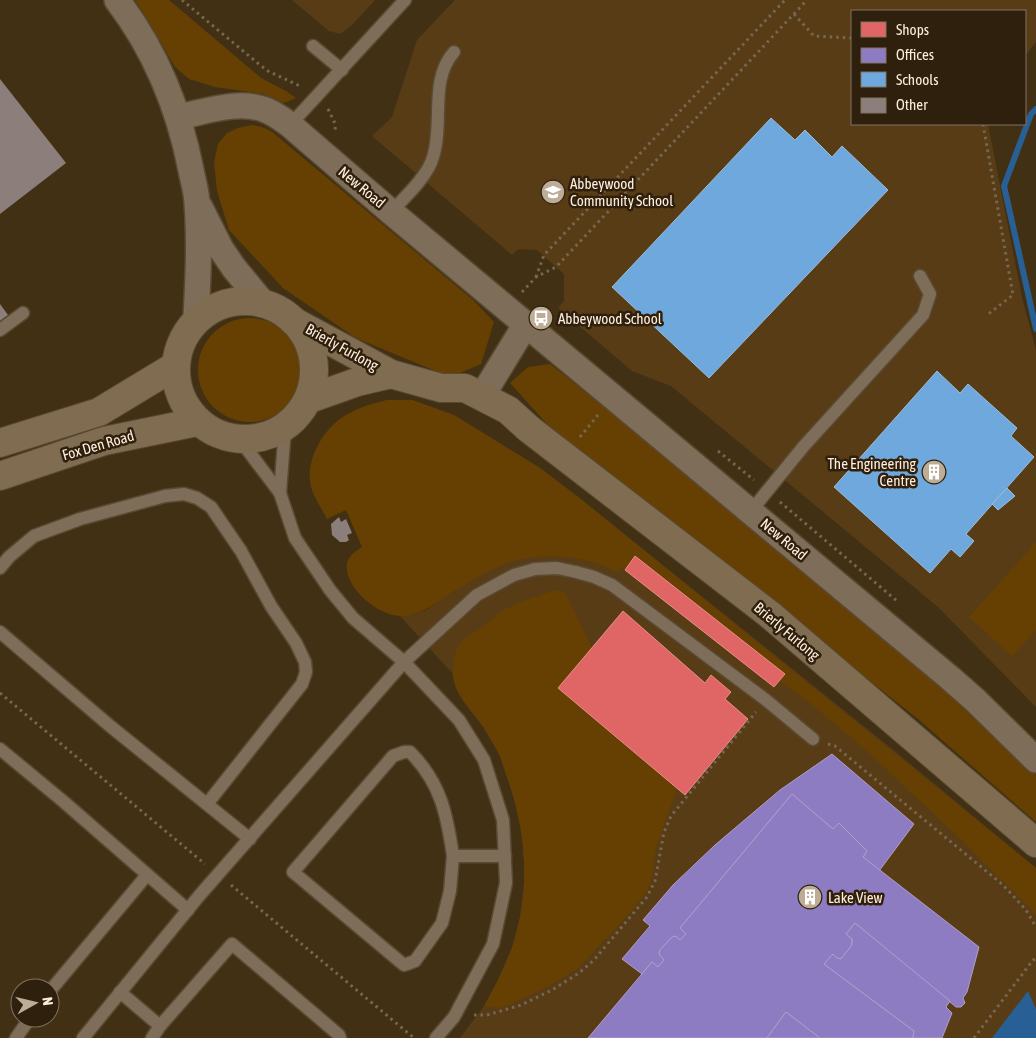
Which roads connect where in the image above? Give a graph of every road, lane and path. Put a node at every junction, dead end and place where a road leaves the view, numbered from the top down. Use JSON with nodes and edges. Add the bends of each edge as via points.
{"nodes":[{"id":1,"x":117,"y":0,"type":"edge"},
{"id":2,"x":405,"y":0,"type":"edge"},
{"id":3,"x":784,"y":0,"type":"edge"},
{"id":4,"x":807,"y":0,"type":"edge"},
{"id":5,"x":794,"y":14,"type":"junction"},
{"id":6,"x":851,"y":38,"type":"edge"},
{"id":7,"x":312,"y":46,"type":"dead end"},
{"id":8,"x":454,"y":52,"type":"dead end"},
{"id":9,"x":342,"y":70,"type":"junction"},
{"id":10,"x":178,"y":117,"type":"junction"},
{"id":11,"x":290,"y":125,"type":"junction"},
{"id":12,"x":983,"y":125,"type":"edge"},
{"id":13,"x":197,"y":202,"type":"junction"},
{"id":14,"x":391,"y":212,"type":"junction"},
{"id":15,"x":920,"y":276,"type":"dead end"},
{"id":16,"x":536,"y":277,"type":"junction"},
{"id":17,"x":520,"y":294,"type":"dead end"},
{"id":18,"x":262,"y":302,"type":"junction"},
{"id":19,"x":23,"y":313,"type":"dead end"},
{"id":20,"x":987,"y":315,"type":"dead end"},
{"id":21,"x":196,"y":318,"type":"junction"},
{"id":22,"x":293,"y":321,"type":"junction"},
{"id":23,"x":526,"y":324,"type":"junction"},
{"id":24,"x":0,"y":330,"type":"edge"},
{"id":25,"x":175,"y":366,"type":"junction"},
{"id":26,"x":391,"y":374,"type":"junction"},
{"id":27,"x":441,"y":388,"type":"junction"},
{"id":28,"x":482,"y":396,"type":"junction"},
{"id":29,"x":310,"y":399,"type":"junction"},
{"id":30,"x":198,"y":422,"type":"junction"},
{"id":31,"x":285,"y":428,"type":"junction"},
{"id":32,"x":529,"y":429,"type":"junction"},
{"id":33,"x":240,"y":440,"type":"junction"},
{"id":34,"x":0,"y":443,"type":"edge"},
{"id":35,"x":0,"y":476,"type":"edge"},
{"id":36,"x":280,"y":493,"type":"junction"},
{"id":37,"x":751,"y":511,"type":"junction"},
{"id":38,"x":0,"y":568,"type":"edge"},
{"id":39,"x":0,"y":632,"type":"edge"},
{"id":40,"x":404,"y":662,"type":"junction"},
{"id":41,"x":766,"y":700,"type":"junction"},
{"id":42,"x":813,"y":738,"type":"joint"},
{"id":43,"x":0,"y":749,"type":"edge"},
{"id":44,"x":1036,"y":760,"type":"edge"},
{"id":45,"x":207,"y":804,"type":"junction"},
{"id":46,"x":250,"y":839,"type":"junction"},
{"id":47,"x":1036,"y":843,"type":"edge"},
{"id":48,"x":453,"y":856,"type":"junction"},
{"id":49,"x":505,"y":856,"type":"junction"},
{"id":50,"x":147,"y":875,"type":"junction"},
{"id":51,"x":188,"y":910,"type":"junction"},
{"id":52,"x":1036,"y":927,"type":"edge"},
{"id":53,"x":1036,"y":959,"type":"edge"},
{"id":54,"x":60,"y":980,"type":"edge"},
{"id":55,"x":120,"y":992,"type":"junction"},
{"id":56,"x":454,"y":1017,"type":"junction"},
{"id":57,"x":160,"y":1026,"type":"junction"},
{"id":58,"x":83,"y":1038,"type":"edge"},
{"id":59,"x":152,"y":1038,"type":"edge"},
{"id":60,"x":340,"y":1038,"type":"edge"},
{"id":61,"x":436,"y":1038,"type":"edge"},
{"id":62,"x":974,"y":1038,"type":"edge"}],
"edges":[{"from":1,"to":10,"type":"street","via":[[150,52]]},
{"from":2,"to":9,"type":"lane"},
{"from":3,"to":16,"type":"path","via":[[544,255]]},
{"from":4,"to":5,"type":"path"},
{"from":5,"to":6,"type":"path","via":[[814,36]]},
{"from":5,"to":16,"type":"path","via":[[556,267]]},
{"from":7,"to":9,"type":"lane"},
{"from":8,"to":14,"type":"lane","via":[[448,59],[440,84],[433,158]]},
{"from":9,"to":11,"type":"lane"},
{"from":10,"to":11,"type":"street","name":"New Road","via":[[250,106],[278,116]]},
{"from":10,"to":13,"type":"street"},
{"from":11,"to":14,"type":"street","name":"New Road"},
{"from":12,"to":20,"type":"path","via":[[1013,295]]},
{"from":13,"to":18,"type":"street","via":[[226,256]]},
{"from":13,"to":21,"type":"street"},
{"from":14,"to":23,"type":"street","name":"New Road"},
{"from":15,"to":37,"type":"lane","via":[[930,294],[923,314]]},
{"from":16,"to":17,"type":"path"},
{"from":18,"to":21,"type":"street","via":[[223,304]]},
{"from":18,"to":22,"type":"street"},
{"from":19,"to":24,"type":"lane"},
{"from":21,"to":25,"type":"street","via":[[178,350]]},
{"from":22,"to":26,"type":"street","name":"Brierly Furlong"},
{"from":22,"to":29,"type":"street","via":[[307,340],[313,359]]},
{"from":23,"to":28,"type":"street"},
{"from":23,"to":37,"type":"street","name":"New Road"},
{"from":25,"to":30,"type":"street","via":[[177,386],[184,405]]},
{"from":25,"to":34,"type":"street","name":"Fox Den Road","via":[[99,412]]},
{"from":26,"to":27,"type":"street","name":"Brierly Furlong"},
{"from":26,"to":29,"type":"street","name":"Brierly Furlong"},
{"from":27,"to":28,"type":"street","name":"Brierly Furlong","via":[[465,388]]},
{"from":27,"to":32,"type":"street","name":"Brierly Furlong","via":[[457,403],[503,424]]},
{"from":28,"to":32,"type":"street","name":"Brierly Furlong","via":[[508,410]]},
{"from":29,"to":31,"type":"street"},
{"from":30,"to":33,"type":"street","via":[[226,438]]},
{"from":30,"to":35,"type":"street","name":"Fox Den Road","via":[[104,441]]},
{"from":31,"to":33,"type":"street","via":[[261,438]]},
{"from":31,"to":36,"type":"lane"},
{"from":32,"to":47,"type":"street","name":"Brierly Furlong","via":[[769,614]]},
{"from":33,"to":36,"type":"lane"},
{"from":36,"to":40,"type":"lane","via":[[295,538],[330,590],[353,618]]},
{"from":37,"to":44,"type":"street","name":"New Road","via":[[968,694]]},
{"from":38,"to":45,"type":"lane","via":[[34,536],[80,519],[184,494],[211,507],[296,644],[306,672],[302,684]]},
{"from":39,"to":45,"type":"lane"},
{"from":40,"to":41,"type":"lane","via":[[477,595],[514,575],[556,568],[612,585]]},
{"from":40,"to":46,"type":"lane"},
{"from":40,"to":49,"type":"lane","via":[[459,720],[484,760],[503,820]]},
{"from":41,"to":42,"type":"lane"},
{"from":41,"to":56,"type":"path","via":[[672,816],[664,832],[655,881],[647,897],[594,960],[552,990],[521,1005],[487,1015]]},
{"from":42,"to":52,"type":"path","via":[[834,746],[1004,885]]},
{"from":43,"to":50,"type":"lane"},
{"from":45,"to":46,"type":"lane"},
{"from":46,"to":51,"type":"lane"},
{"from":48,"to":48,"type":"lane","via":[[448,820],[436,788],[422,764],[410,752],[404,752],[393,756],[293,872],[404,964],[415,961],[442,923],[450,891]]},
{"from":48,"to":49,"type":"lane"},
{"from":49,"to":56,"type":"lane","via":[[506,883],[493,944]]},
{"from":50,"to":51,"type":"lane"},
{"from":50,"to":54,"type":"lane"},
{"from":51,"to":55,"type":"lane"},
{"from":53,"to":62,"type":"path"},
{"from":55,"to":57,"type":"lane"},
{"from":55,"to":58,"type":"lane"},
{"from":56,"to":61,"type":"lane"},
{"from":57,"to":59,"type":"lane"},
{"from":57,"to":60,"type":"lane","via":[[232,944]]}]}
